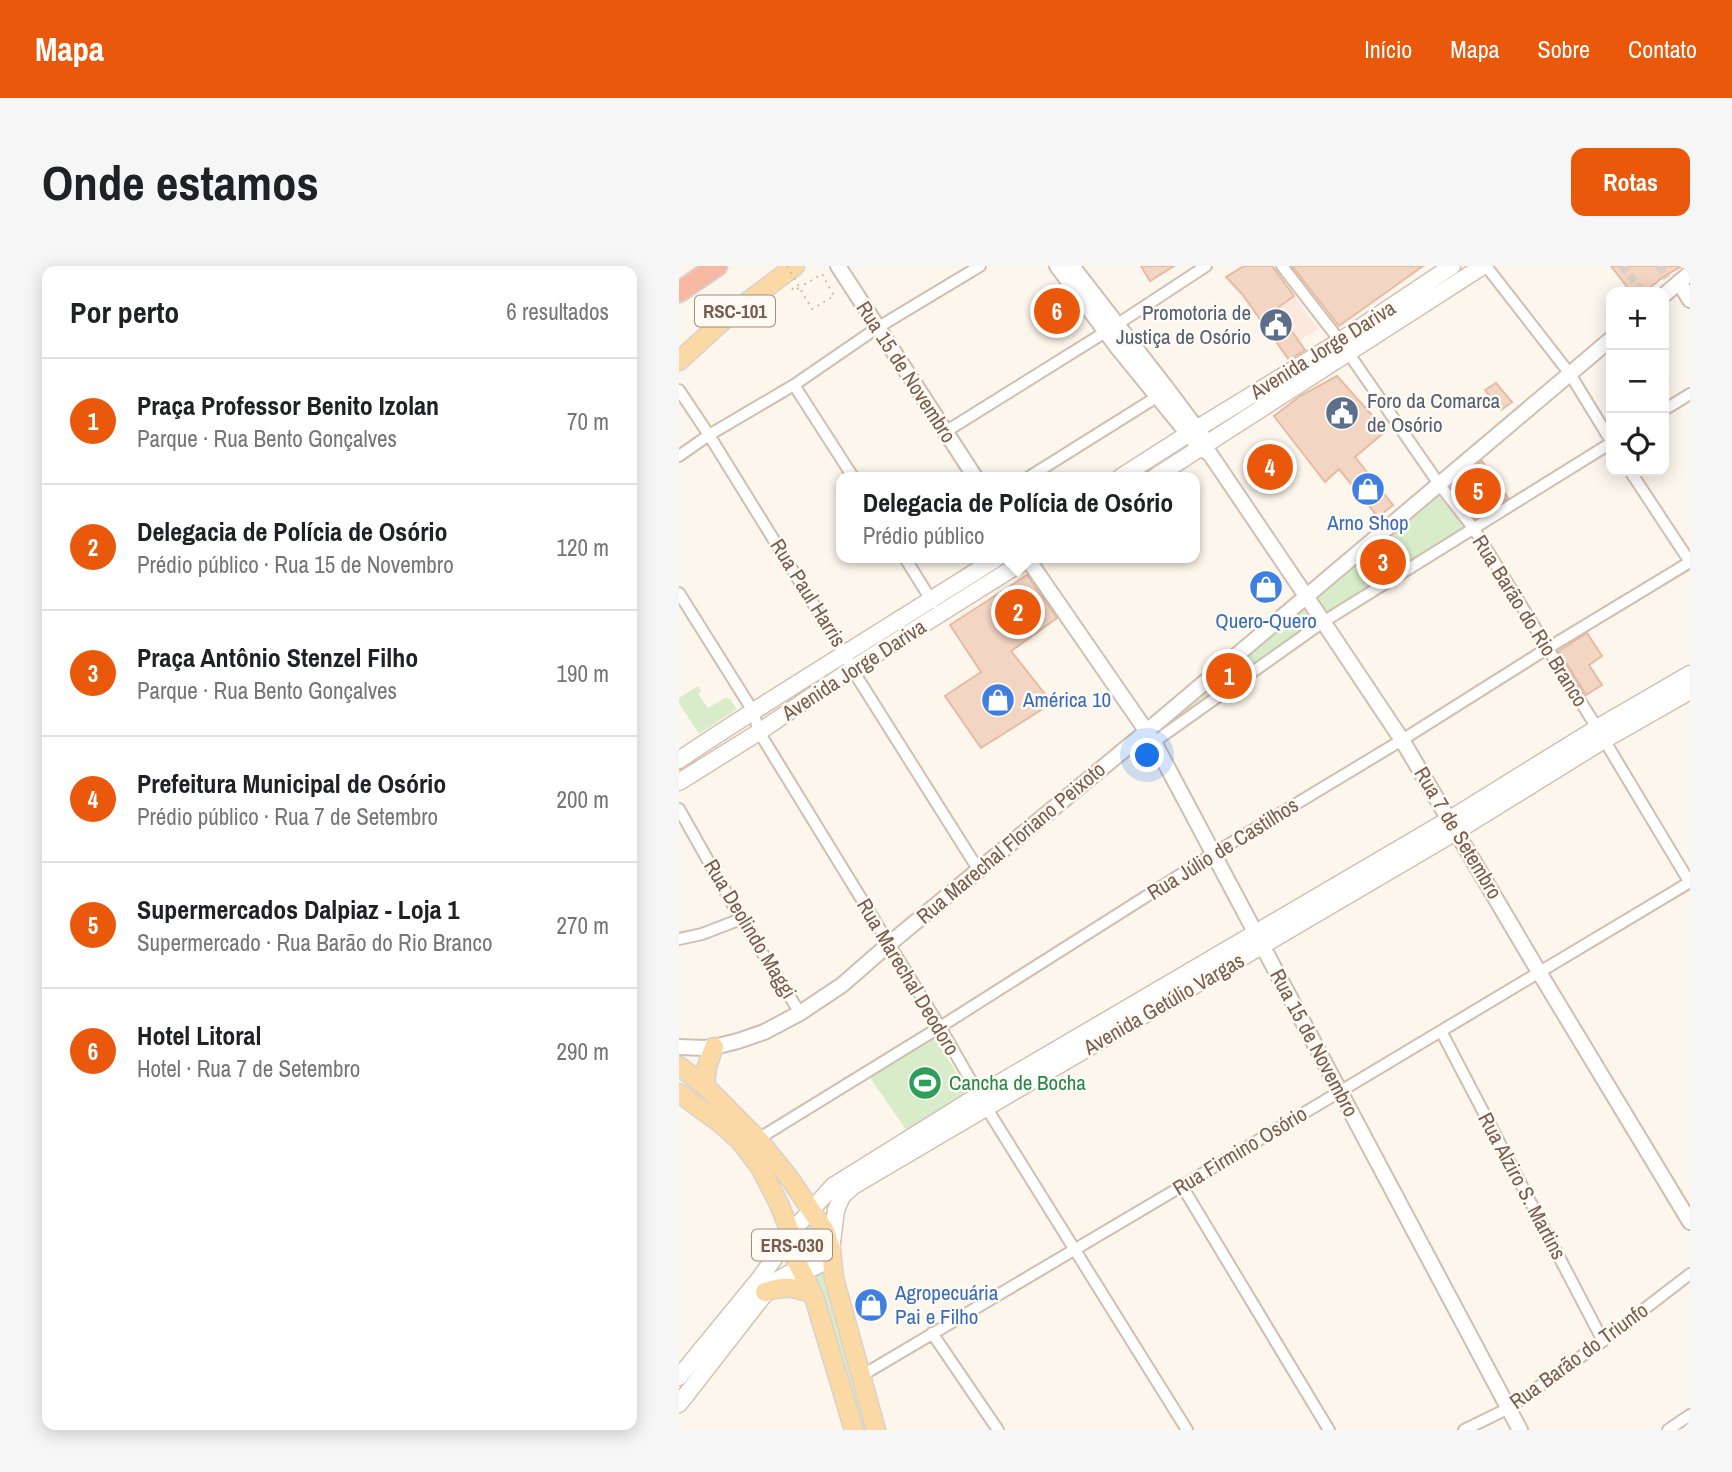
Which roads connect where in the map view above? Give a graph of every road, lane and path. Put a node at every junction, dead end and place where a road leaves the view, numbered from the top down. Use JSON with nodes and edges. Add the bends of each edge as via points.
{"nodes":[{"id":1,"x":717,"y":266,"type":"edge"},
{"id":2,"x":787,"y":266,"type":"edge"},
{"id":3,"x":795,"y":266,"type":"edge"},
{"id":4,"x":838,"y":266,"type":"edge"},
{"id":5,"x":980,"y":266,"type":"edge"},
{"id":6,"x":1057,"y":266,"type":"edge"},
{"id":7,"x":1072,"y":266,"type":"edge"},
{"id":8,"x":1206,"y":266,"type":"edge"},
{"id":9,"x":1282,"y":266,"type":"edge"},
{"id":10,"x":1452,"y":266,"type":"edge"},
{"id":11,"x":1484,"y":266,"type":"edge"},
{"id":12,"x":1684,"y":277,"type":"edge"},
{"id":13,"x":803,"y":286,"type":"dead end"},
{"id":14,"x":1669,"y":290,"type":"edge"},
{"id":15,"x":679,"y":292,"type":"edge"},
{"id":16,"x":1690,"y":300,"type":"edge"},
{"id":17,"x":1412,"y":303,"type":"junction"},
{"id":18,"x":1111,"y":327,"type":"junction"},
{"id":19,"x":877,"y":328,"type":"junction"},
{"id":20,"x":1606,"y":343,"type":"edge"},
{"id":21,"x":1344,"y":347,"type":"junction"},
{"id":22,"x":679,"y":361,"type":"edge"},
{"id":23,"x":1570,"y":374,"type":"junction"},
{"id":24,"x":794,"y":385,"type":"junction"},
{"id":25,"x":679,"y":390,"type":"edge"},
{"id":26,"x":1163,"y":393,"type":"junction"},
{"id":27,"x":1690,"y":394,"type":"edge"},
{"id":28,"x":1669,"y":407,"type":"edge"},
{"id":29,"x":1192,"y":431,"type":"junction"},
{"id":30,"x":945,"y":432,"type":"junction"},
{"id":31,"x":1606,"y":434,"type":"edge"},
{"id":32,"x":709,"y":435,"type":"junction"},
{"id":33,"x":1606,"y":445,"type":"edge"},
{"id":34,"x":1206,"y":449,"type":"junction"},
{"id":35,"x":679,"y":456,"type":"edge"},
{"id":36,"x":850,"y":472,"type":"edge"},
{"id":37,"x":972,"y":472,"type":"edge"},
{"id":38,"x":1037,"y":472,"type":"edge"},
{"id":39,"x":1129,"y":472,"type":"edge"},
{"id":40,"x":1164,"y":472,"type":"edge"},
{"id":41,"x":1633,"y":476,"type":"edge"},
{"id":42,"x":1439,"y":484,"type":"junction"},
{"id":43,"x":1473,"y":529,"type":"junction"},
{"id":44,"x":1690,"y":562,"type":"edge"},
{"id":45,"x":908,"y":563,"type":"edge"},
{"id":46,"x":991,"y":563,"type":"edge"},
{"id":47,"x":1019,"y":563,"type":"edge"},
{"id":48,"x":1031,"y":563,"type":"edge"},
{"id":49,"x":679,"y":593,"type":"edge"},
{"id":50,"x":1306,"y":596,"type":"junction"},
{"id":51,"x":936,"y":607,"type":"junction"},
{"id":52,"x":1323,"y":622,"type":"junction"},
{"id":53,"x":1548,"y":648,"type":"junction"},
{"id":54,"x":849,"y":662,"type":"junction"},
{"id":55,"x":1690,"y":674,"type":"edge"},
{"id":56,"x":1678,"y":692,"type":"edge"},
{"id":57,"x":753,"y":710,"type":"junction"},
{"id":58,"x":759,"y":732,"type":"junction"},
{"id":59,"x":1600,"y":734,"type":"junction"},
{"id":60,"x":1151,"y":737,"type":"junction"},
{"id":61,"x":1402,"y":740,"type":"junction"},
{"id":62,"x":699,"y":746,"type":"junction"},
{"id":63,"x":679,"y":760,"type":"edge"},
{"id":64,"x":711,"y":762,"type":"junction"},
{"id":65,"x":679,"y":782,"type":"edge"},
{"id":66,"x":679,"y":809,"type":"edge"},
{"id":67,"x":1454,"y":825,"type":"junction"},
{"id":68,"x":1213,"y":854,"type":"junction"},
{"id":69,"x":978,"y":869,"type":"junction"},
{"id":70,"x":1690,"y":882,"type":"edge"},
{"id":71,"x":740,"y":919,"type":"junction"},
{"id":72,"x":679,"y":939,"type":"edge"},
{"id":73,"x":1260,"y":940,"type":"junction"},
{"id":74,"x":889,"y":944,"type":"junction"},
{"id":75,"x":1539,"y":972,"type":"junction"},
{"id":76,"x":800,"y":1013,"type":"junction"},
{"id":77,"x":940,"y":1027,"type":"junction"},
{"id":78,"x":1441,"y":1031,"type":"junction"},
{"id":79,"x":679,"y":1047,"type":"edge"},
{"id":80,"x":710,"y":1048,"type":"junction"},
{"id":81,"x":679,"y":1060,"type":"edge"},
{"id":82,"x":679,"y":1066,"type":"edge"},
{"id":83,"x":705,"y":1086,"type":"junction"},
{"id":84,"x":1339,"y":1092,"type":"junction"},
{"id":85,"x":679,"y":1093,"type":"edge"},
{"id":86,"x":982,"y":1101,"type":"junction"},
{"id":87,"x":758,"y":1139,"type":"junction"},
{"id":88,"x":889,"y":1157,"type":"junction"},
{"id":89,"x":1182,"y":1186,"type":"junction"},
{"id":90,"x":810,"y":1210,"type":"junction"},
{"id":91,"x":1690,"y":1222,"type":"edge"},
{"id":92,"x":791,"y":1234,"type":"junction"},
{"id":93,"x":831,"y":1250,"type":"junction"},
{"id":94,"x":1075,"y":1250,"type":"junction"},
{"id":95,"x":801,"y":1269,"type":"junction"},
{"id":96,"x":1690,"y":1274,"type":"edge"},
{"id":97,"x":765,"y":1292,"type":"junction"},
{"id":98,"x":813,"y":1294,"type":"junction"},
{"id":99,"x":932,"y":1334,"type":"junction"},
{"id":100,"x":1603,"y":1341,"type":"junction"},
{"id":101,"x":861,"y":1376,"type":"junction"},
{"id":102,"x":684,"y":1380,"type":"edge"},
{"id":103,"x":679,"y":1404,"type":"edge"},
{"id":104,"x":1509,"y":1408,"type":"junction"},
{"id":105,"x":1690,"y":1415,"type":"edge"},
{"id":106,"x":855,"y":1430,"type":"edge"},
{"id":107,"x":876,"y":1430,"type":"edge"},
{"id":108,"x":998,"y":1430,"type":"edge"},
{"id":109,"x":1187,"y":1430,"type":"edge"},
{"id":110,"x":1329,"y":1430,"type":"edge"},
{"id":111,"x":1464,"y":1430,"type":"edge"},
{"id":112,"x":1520,"y":1430,"type":"edge"},
{"id":113,"x":1668,"y":1430,"type":"edge"}],
"edges":[{"from":1,"to":15,"type":"highway"},
{"from":2,"to":13,"type":"path","bridge":true,"via":[[812,309],[834,296],[822,274]]},
{"from":3,"to":22,"type":"main road","number":"RSC-101"},
{"from":4,"to":19,"type":"street","name":"Rua 15 de Novembro"},
{"from":5,"to":19,"type":"street"},
{"from":6,"to":18,"type":"street","name":"Rua 7 de Setembro"},
{"from":7,"to":18,"type":"street","name":"Rua 7 de Setembro"},
{"from":8,"to":18,"type":"street"},
{"from":9,"to":21,"type":"street","name":"Rua Barão do Rio Branco"},
{"from":10,"to":17,"type":"main road","name":"Avenida Jorge Dariva"},
{"from":11,"to":17,"type":"main road","name":"Avenida Jorge Dariva"},
{"from":11,"to":23,"type":"street"},
{"from":12,"to":14,"type":"street"},
{"from":12,"to":16,"type":"street"},
{"from":17,"to":21,"type":"main road","name":"Avenida Jorge Dariva"},
{"from":18,"to":26,"type":"street","name":"Rua 7 de Setembro","via":[[1117,347]]},
{"from":18,"to":30,"type":"street"},
{"from":19,"to":24,"type":"street"},
{"from":19,"to":30,"type":"street","name":"Rua 15 de Novembro"},
{"from":20,"to":23,"type":"street","name":"Rua Marechal Floriano Peixoto"},
{"from":21,"to":29,"type":"main road","name":"Avenida Jorge Dariva"},
{"from":21,"to":34,"type":"main road","name":"Avenida Jorge Dariva"},
{"from":21,"to":42,"type":"street","name":"Rua Barão do Rio Branco"},
{"from":23,"to":31,"type":"street"},
{"from":23,"to":42,"type":"street","name":"Rua Marechal Floriano Peixoto"},
{"from":24,"to":32,"type":"street"},
{"from":24,"to":36,"type":"street"},
{"from":25,"to":32,"type":"street","name":"Rua Paul Harris"},
{"from":26,"to":29,"type":"street","name":"Rua 7 de Setembro"},
{"from":26,"to":38,"type":"street"},
{"from":27,"to":28,"type":"street"},
{"from":29,"to":34,"type":"street","name":"Rua 7 de Setembro"},
{"from":29,"to":39,"type":"main road","name":"Avenida Jorge Dariva"},
{"from":30,"to":37,"type":"street","name":"Rua 15 de Novembro"},
{"from":32,"to":35,"type":"street"},
{"from":32,"to":54,"type":"street","name":"Rua Paul Harris"},
{"from":33,"to":43,"type":"street"},
{"from":34,"to":40,"type":"main road","name":"Avenida Jorge Dariva"},
{"from":34,"to":50,"type":"street","name":"Rua 7 de Setembro"},
{"from":41,"to":44,"type":"street"},
{"from":42,"to":43,"type":"street","name":"Rua Barão do Rio Branco"},
{"from":42,"to":50,"type":"street","name":"Rua Marechal Floriano Peixoto"},
{"from":43,"to":52,"type":"street"},
{"from":43,"to":53,"type":"street","name":"Rua Barão do Rio Branco"},
{"from":44,"to":53,"type":"street","name":"Rua Júlio de Castilhos"},
{"from":45,"to":51,"type":"street"},
{"from":46,"to":51,"type":"main road","name":"Avenida Jorge Dariva"},
{"from":47,"to":51,"type":"main road","name":"Avenida Jorge Dariva"},
{"from":48,"to":60,"type":"street","name":"Rua 15 de Novembro"},
{"from":49,"to":57,"type":"street","name":"Rua Marechal Deodoro"},
{"from":50,"to":52,"type":"street","name":"Rua 7 de Setembro"},
{"from":50,"to":60,"type":"street","name":"Rua Marechal Floriano Peixoto"},
{"from":51,"to":54,"type":"main road","name":"Avenida Jorge Dariva"},
{"from":52,"to":60,"type":"street"},
{"from":52,"to":61,"type":"street","name":"Rua 7 de Setembro"},
{"from":53,"to":59,"type":"street","name":"Rua Barão do Rio Branco"},
{"from":53,"to":61,"type":"street","name":"Rua Júlio de Castilhos"},
{"from":54,"to":57,"type":"main road","name":"Avenida Jorge Dariva"},
{"from":54,"to":58,"type":"main road","name":"Avenida Jorge Dariva"},
{"from":54,"to":69,"type":"street","name":"Rua Paul Harris"},
{"from":55,"to":56,"type":"main road","name":"Avenida Getúlio Vargas"},
{"from":56,"to":59,"type":"main road","name":"Avenida Getúlio Vargas"},
{"from":57,"to":58,"type":"street","name":"Rua Marechal Deodoro"},
{"from":57,"to":62,"type":"main road","name":"Avenida Jorge Dariva"},
{"from":58,"to":64,"type":"main road","name":"Avenida Jorge Dariva"},
{"from":58,"to":74,"type":"street","name":"Rua Marechal Deodoro"},
{"from":59,"to":67,"type":"main road","name":"Avenida Getúlio Vargas"},
{"from":59,"to":70,"type":"street","name":"Rua Barão do Rio Branco"},
{"from":60,"to":68,"type":"street","name":"Rua 15 de Novembro"},
{"from":60,"to":69,"type":"street","name":"Rua Marechal Floriano Peixoto"},
{"from":61,"to":67,"type":"street","name":"Rua 7 de Setembro"},
{"from":61,"to":68,"type":"street","name":"Rua Júlio de Castilhos"},
{"from":62,"to":63,"type":"main road","name":"Avenida Jorge Dariva"},
{"from":62,"to":64,"type":"main road"},
{"from":64,"to":65,"type":"main road","name":"Avenida Jorge Dariva"},
{"from":66,"to":71,"type":"street","name":"Rua Deolindo Maggi"},
{"from":67,"to":73,"type":"main road","name":"Avenida Getúlio Vargas"},
{"from":67,"to":75,"type":"street","name":"Rua 7 de Setembro"},
{"from":68,"to":73,"type":"street","name":"Rua 15 de Novembro"},
{"from":68,"to":77,"type":"street","name":"Rua Júlio de Castilhos"},
{"from":69,"to":74,"type":"street","name":"Rua Marechal Floriano Peixoto"},
{"from":70,"to":75,"type":"street","name":"Rua Firmino Osório"},
{"from":71,"to":72,"type":"street"},
{"from":71,"to":76,"type":"street","name":"Rua Deolindo Maggi"},
{"from":73,"to":84,"type":"street","name":"Rua 15 de Novembro"},
{"from":73,"to":86,"type":"main road","name":"Avenida Getúlio Vargas"},
{"from":74,"to":76,"type":"street","name":"Rua Marechal Floriano Peixoto","via":[[842,985]]},
{"from":74,"to":77,"type":"street","name":"Rua Marechal Deodoro"},
{"from":75,"to":78,"type":"street","name":"Rua Firmino Osório"},
{"from":75,"to":91,"type":"street","name":"Rua 7 de Setembro"},
{"from":76,"to":80,"type":"street","name":"Rua Marechal Floriano Peixoto","via":[[764,1032]]},
{"from":77,"to":86,"type":"street","name":"Rua Marechal Deodoro"},
{"from":77,"to":87,"type":"street","name":"Rua Júlio de Castilhos"},
{"from":78,"to":84,"type":"street","name":"Rua Firmino Osório"},
{"from":78,"to":100,"type":"street","name":"Rua Alziro S. Martins"},
{"from":79,"to":80,"type":"street"},
{"from":80,"to":81,"type":"street"},
{"from":80,"to":83,"type":"main road"},
{"from":82,"to":83,"type":"main road","number":"ERS-030"},
{"from":83,"to":87,"type":"main road","number":"ERS-030"},
{"from":84,"to":89,"type":"street","name":"Rua Firmino Osório"},
{"from":84,"to":104,"type":"street","name":"Rua 15 de Novembro"},
{"from":85,"to":92,"type":"main road","number":"ERS-030","via":[[740,1141],[760,1167]]},
{"from":86,"to":88,"type":"main road","name":"Avenida Getúlio Vargas"},
{"from":86,"to":94,"type":"street","name":"Rua Marechal Deodoro"},
{"from":87,"to":90,"type":"main road","number":"ERS-030"},
{"from":88,"to":90,"type":"main road","name":"Avenida Getúlio Vargas","via":[[833,1186]]},
{"from":88,"to":93,"type":"main road","name":"Avenida Getúlio Vargas","via":[[842,1196]]},
{"from":89,"to":94,"type":"street","name":"Rua Firmino Osório"},
{"from":89,"to":110,"type":"street"},
{"from":90,"to":92,"type":"main road","name":"Avenida Getúlio Vargas"},
{"from":90,"to":93,"type":"main road","number":"ERS-030","via":[[825,1231]]},
{"from":92,"to":95,"type":"main road","number":"ERS-030"},
{"from":92,"to":102,"type":"main road","name":"Avenida Getúlio Vargas"},
{"from":93,"to":95,"type":"main road","name":"Avenida Getúlio Vargas","via":[[820,1265]]},
{"from":93,"to":101,"type":"main road","number":"ERS-030","via":[[834,1278]]},
{"from":94,"to":99,"type":"street","name":"Rua Firmino Osório"},
{"from":94,"to":109,"type":"street","name":"Rua Marechal Deodoro"},
{"from":95,"to":97,"type":"main road","name":"Avenida Getúlio Vargas","via":[[781,1277]]},
{"from":95,"to":98,"type":"main road","number":"ERS-030"},
{"from":96,"to":100,"type":"street","name":"Rua Barão do Triunfo"},
{"from":97,"to":98,"type":"main road","via":[[792,1287]]},
{"from":97,"to":102,"type":"main road","name":"Avenida Getúlio Vargas"},
{"from":98,"to":106,"type":"main road","number":"ERS-030"},
{"from":99,"to":101,"type":"street","name":"Rua Firmino Osório"},
{"from":99,"to":108,"type":"street"},
{"from":100,"to":104,"type":"street","name":"Rua Barão do Triunfo"},
{"from":101,"to":107,"type":"main road","number":"ERS-030"},
{"from":102,"to":103,"type":"main road","name":"Avenida Getúlio Vargas"},
{"from":104,"to":111,"type":"street","name":"Rua Barão do Triunfo"},
{"from":104,"to":112,"type":"street","name":"Rua 15 de Novembro"},
{"from":105,"to":113,"type":"street"}]}
